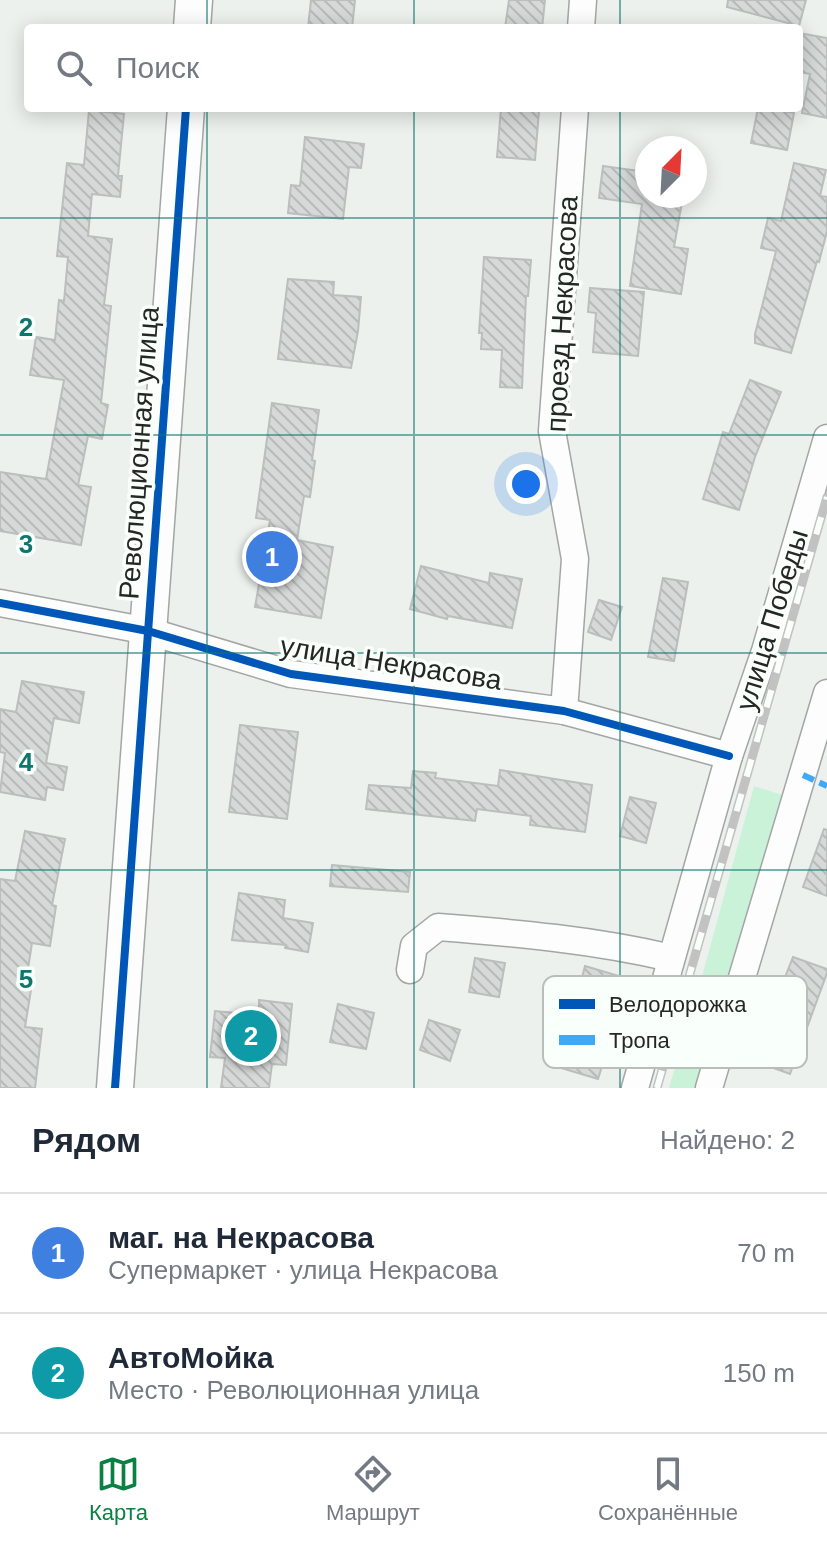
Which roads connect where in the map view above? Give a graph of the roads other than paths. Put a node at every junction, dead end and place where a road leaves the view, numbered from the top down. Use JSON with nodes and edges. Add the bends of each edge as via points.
{"nodes":[{"id":1,"x":194,"y":0,"type":"edge"},
{"id":2,"x":583,"y":0,"type":"edge"},
{"id":3,"x":192,"y":24,"type":"edge"},
{"id":4,"x":581,"y":24,"type":"edge"},
{"id":5,"x":186,"y":112,"type":"edge"},
{"id":6,"x":575,"y":112,"type":"edge"},
{"id":7,"x":827,"y":438,"type":"edge"},
{"id":8,"x":0,"y":603,"type":"edge"},
{"id":9,"x":148,"y":631,"type":"junction"},
{"id":10,"x":827,"y":693,"type":"edge"},
{"id":11,"x":564,"y":711,"type":"junction"},
{"id":12,"x":729,"y":756,"type":"junction"},
{"id":13,"x":671,"y":958,"type":"junction"},
{"id":14,"x":410,"y":970,"type":"dead end"},
{"id":15,"x":666,"y":976,"type":"edge"},
{"id":16,"x":742,"y":976,"type":"edge"},
{"id":17,"x":641,"y":1068,"type":"edge"},
{"id":18,"x":715,"y":1068,"type":"edge"},
{"id":19,"x":115,"y":1088,"type":"edge"},
{"id":20,"x":635,"y":1088,"type":"edge"},
{"id":21,"x":709,"y":1088,"type":"edge"}],
"edges":[{"from":1,"to":3,"type":"street"},
{"from":2,"to":4,"type":"street"},
{"from":5,"to":9,"type":"street","name":"Революционная улица"},
{"from":6,"to":11,"type":"street","name":"проезд Некрасова","via":[[552,431],[575,559]]},
{"from":7,"to":12,"type":"street","name":"улица Победы"},
{"from":8,"to":9,"type":"street","name":"улица Некрасова"},
{"from":9,"to":11,"type":"street","name":"улица Некрасова","via":[[291,674]]},
{"from":9,"to":19,"type":"street","name":"Революционная улица"},
{"from":10,"to":16,"type":"street"},
{"from":11,"to":12,"type":"street","name":"улица Некрасова"},
{"from":12,"to":13,"type":"street","name":"улица Победы"},
{"from":13,"to":14,"type":"street","via":[[501,931],[438,927],[414,946]]},
{"from":13,"to":15,"type":"street","name":"улица Победы"},
{"from":17,"to":20,"type":"street","name":"улица Победы"},
{"from":18,"to":21,"type":"street"}]}
